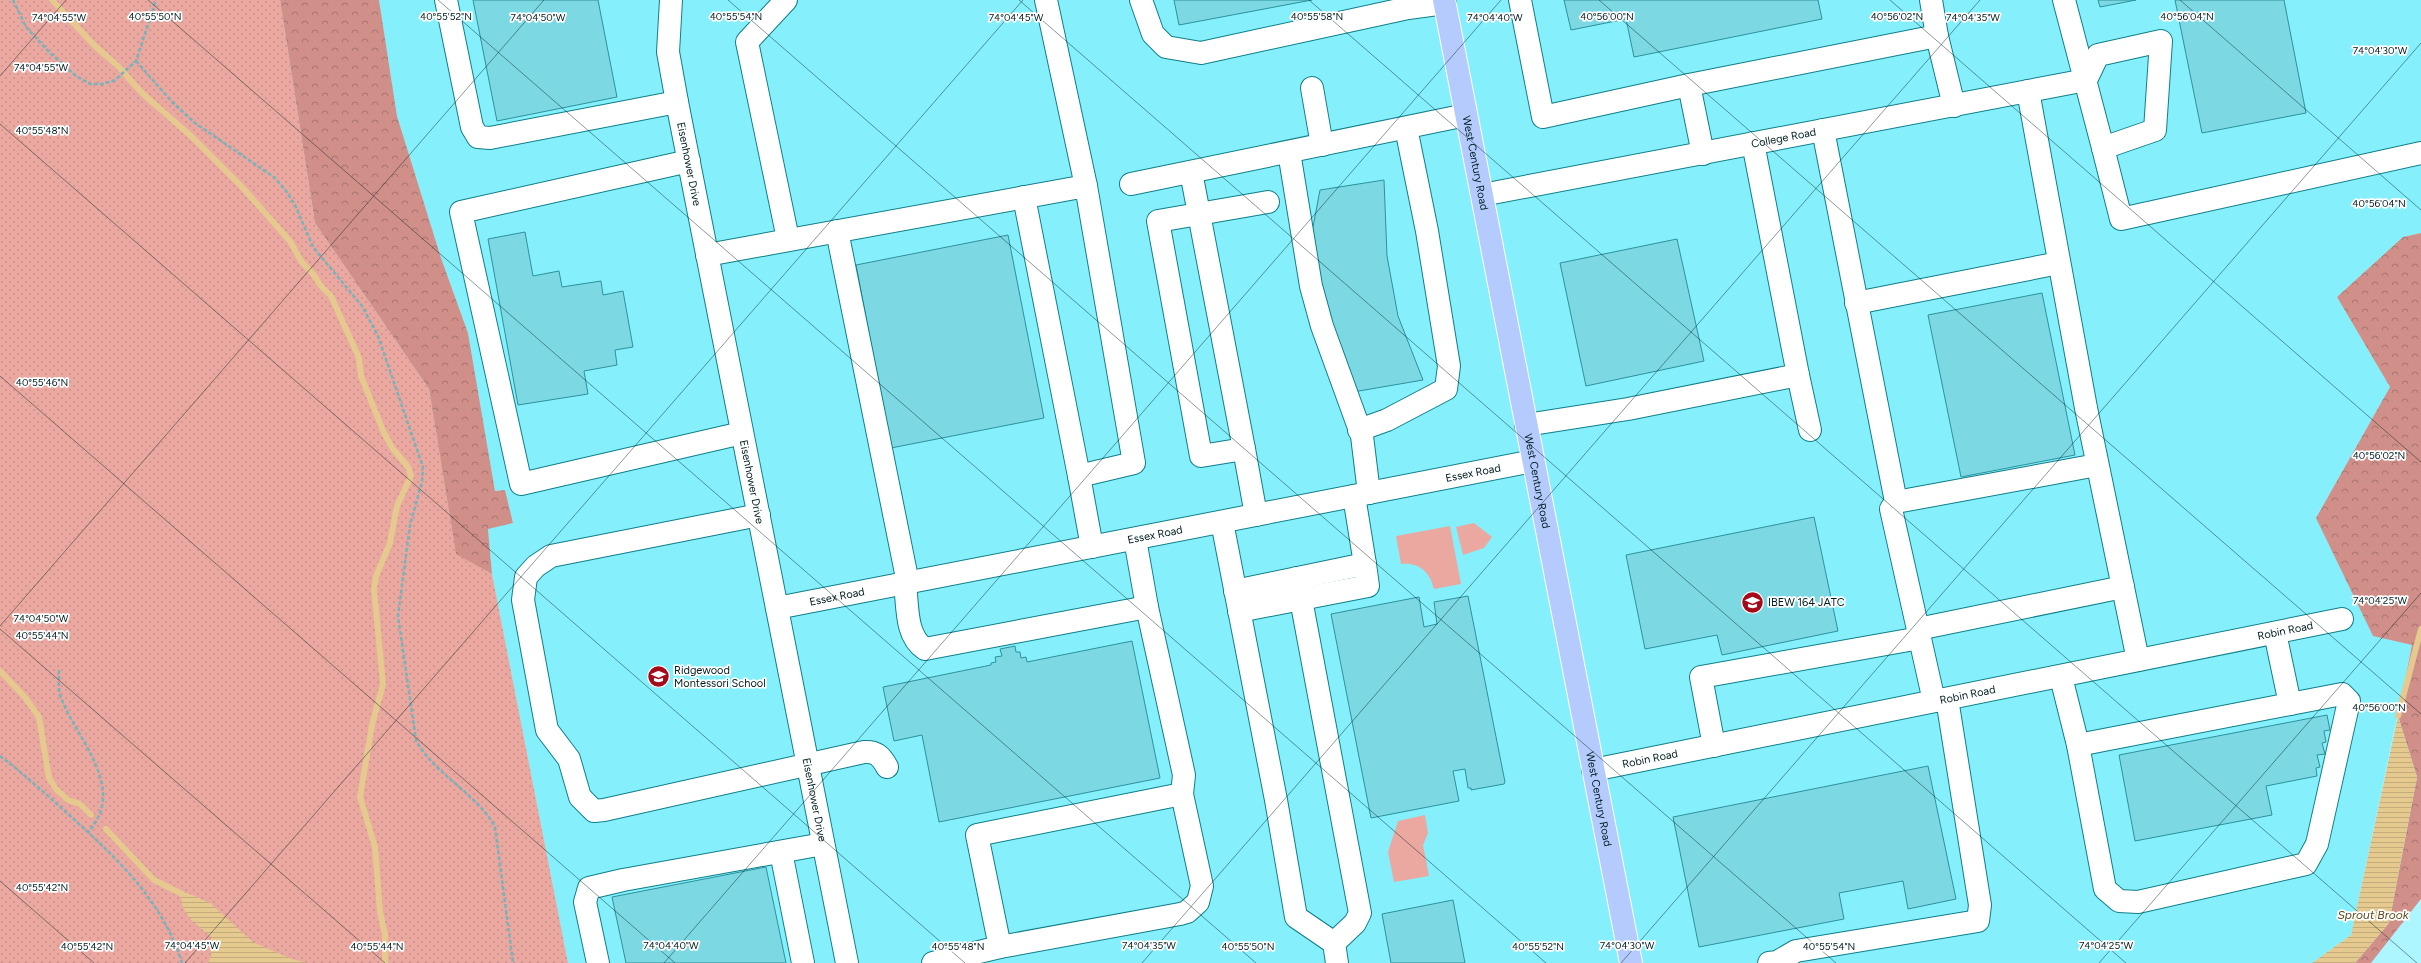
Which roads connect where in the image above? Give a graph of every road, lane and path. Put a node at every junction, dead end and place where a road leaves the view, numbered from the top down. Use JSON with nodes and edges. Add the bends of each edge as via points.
{"nodes":[{"id":1,"x":13,"y":0,"type":"edge"},
{"id":2,"x":156,"y":0,"type":"edge"},
{"id":3,"x":446,"y":0,"type":"edge"},
{"id":4,"x":671,"y":0,"type":"edge"},
{"id":5,"x":786,"y":0,"type":"edge"},
{"id":6,"x":1046,"y":0,"type":"edge"},
{"id":7,"x":1141,"y":0,"type":"edge"},
{"id":8,"x":1520,"y":0,"type":"edge"},
{"id":9,"x":1931,"y":0,"type":"edge"},
{"id":10,"x":2064,"y":0,"type":"edge"},
{"id":11,"x":1444,"y":1,"type":"edge"},
{"id":12,"x":1937,"y":36,"type":"junction"},
{"id":13,"x":136,"y":61,"type":"junction"},
{"id":14,"x":2086,"y":80,"type":"junction"},
{"id":15,"x":1689,"y":85,"type":"junction"},
{"id":16,"x":1312,"y":88,"type":"dead end"},
{"id":17,"x":2028,"y":92,"type":"junction"},
{"id":18,"x":677,"y":102,"type":"junction"},
{"id":19,"x":1954,"y":106,"type":"junction"},
{"id":20,"x":1466,"y":115,"type":"junction"},
{"id":21,"x":1406,"y":128,"type":"junction"},
{"id":22,"x":1823,"y":130,"type":"junction"},
{"id":23,"x":1753,"y":144,"type":"junction"},
{"id":24,"x":1322,"y":145,"type":"junction"},
{"id":25,"x":2103,"y":148,"type":"junction"},
{"id":26,"x":1289,"y":152,"type":"junction"},
{"id":27,"x":2421,"y":153,"type":"edge"},
{"id":28,"x":1703,"y":154,"type":"junction"},
{"id":29,"x":689,"y":161,"type":"junction"},
{"id":30,"x":1191,"y":172,"type":"junction"},
{"id":31,"x":1131,"y":184,"type":"dead end"},
{"id":32,"x":1086,"y":186,"type":"junction"},
{"id":33,"x":1482,"y":195,"type":"junction"},
{"id":34,"x":1024,"y":197,"type":"junction"},
{"id":35,"x":1268,"y":202,"type":"dead end"},
{"id":36,"x":1199,"y":214,"type":"junction"},
{"id":37,"x":837,"y":231,"type":"junction"},
{"id":38,"x":788,"y":239,"type":"junction"},
{"id":39,"x":707,"y":255,"type":"junction"},
{"id":40,"x":2059,"y":263,"type":"junction"},
{"id":41,"x":1856,"y":303,"type":"junction"},
{"id":42,"x":1798,"y":376,"type":"junction"},
{"id":43,"x":1526,"y":426,"type":"junction"},
{"id":44,"x":1360,"y":430,"type":"junction"},
{"id":45,"x":1810,"y":430,"type":"dead end"},
{"id":46,"x":742,"y":433,"type":"junction"},
{"id":47,"x":1244,"y":449,"type":"junction"},
{"id":48,"x":1533,"y":461,"type":"junction"},
{"id":49,"x":2097,"y":465,"type":"junction"},
{"id":50,"x":1079,"y":476,"type":"junction"},
{"id":51,"x":1361,"y":495,"type":"junction"},
{"id":52,"x":1896,"y":502,"type":"junction"},
{"id":53,"x":1256,"y":515,"type":"junction"},
{"id":54,"x":759,"y":516,"type":"junction"},
{"id":55,"x":1222,"y":522,"type":"junction"},
{"id":56,"x":1135,"y":539,"type":"junction"},
{"id":57,"x":1092,"y":547,"type":"junction"},
{"id":58,"x":1365,"y":564,"type":"junction"},
{"id":59,"x":1297,"y":578,"type":"junction"},
{"id":60,"x":906,"y":583,"type":"junction"},
{"id":61,"x":2123,"y":587,"type":"junction"},
{"id":62,"x":1237,"y":601,"type":"junction"},
{"id":63,"x":1301,"y":601,"type":"junction"},
{"id":64,"x":1148,"y":607,"type":"junction"},
{"id":65,"x":777,"y":608,"type":"junction"},
{"id":66,"x":2342,"y":619,"type":"dead end"},
{"id":67,"x":2275,"y":633,"type":"junction"},
{"id":68,"x":1919,"y":634,"type":"junction"},
{"id":69,"x":2138,"y":660,"type":"junction"},
{"id":70,"x":59,"y":670,"type":"dead end"},
{"id":71,"x":2061,"y":677,"type":"junction"},
{"id":72,"x":1941,"y":700,"type":"junction"},
{"id":73,"x":2290,"y":704,"type":"junction"},
{"id":74,"x":2078,"y":745,"type":"junction"},
{"id":75,"x":1714,"y":746,"type":"junction"},
{"id":76,"x":0,"y":756,"type":"edge"},
{"id":77,"x":808,"y":765,"type":"junction"},
{"id":78,"x":887,"y":767,"type":"dead end"},
{"id":79,"x":1593,"y":770,"type":"junction"},
{"id":80,"x":1182,"y":794,"type":"junction"},
{"id":81,"x":88,"y":832,"type":"junction"},
{"id":82,"x":823,"y":844,"type":"junction"},
{"id":83,"x":781,"y":852,"type":"junction"},
{"id":84,"x":1000,"y":947,"type":"junction"},
{"id":85,"x":1336,"y":953,"type":"edge"},
{"id":86,"x":182,"y":963,"type":"edge"},
{"id":87,"x":513,"y":963,"type":"edge"},
{"id":88,"x":598,"y":963,"type":"edge"},
{"id":89,"x":803,"y":963,"type":"edge"},
{"id":90,"x":847,"y":963,"type":"edge"},
{"id":91,"x":933,"y":963,"type":"edge"},
{"id":92,"x":1631,"y":963,"type":"edge"},
{"id":93,"x":1769,"y":963,"type":"edge"}],
"edges":[{"from":1,"to":13,"type":"path","via":[[26,27],[49,52],[76,76],[90,84],[103,84],[115,80]]},
{"from":2,"to":13,"type":"path"},
{"from":3,"to":18,"type":"street","via":[[472,127],[478,136],[490,138]]},
{"from":4,"to":18,"type":"street","name":"Eisenhower Drive","via":[[668,52]]},
{"from":5,"to":38,"type":"street","via":[[747,42]]},
{"from":6,"to":32,"type":"street"},
{"from":7,"to":11,"type":"street","via":[[1153,34],[1166,47],[1200,53]]},
{"from":8,"to":15,"type":"street","via":[[1543,117]]},
{"from":9,"to":12,"type":"street"},
{"from":10,"to":14,"type":"street"},
{"from":11,"to":20,"type":"main road","name":"West Century Road"},
{"from":12,"to":15,"type":"street"},
{"from":12,"to":19,"type":"street"},
{"from":13,"to":87,"type":"path","via":[[173,103],[195,123],[275,178],[295,205],[313,247],[362,306],[378,336],[423,468],[422,482],[410,525],[398,616],[416,740],[422,752],[476,801],[495,827]]},
{"from":14,"to":17,"type":"street","name":"College Road"},
{"from":14,"to":25,"type":"street"},
{"from":14,"to":25,"type":"street","via":[[2098,55],[2161,41],[2155,130]]},
{"from":15,"to":28,"type":"street"},
{"from":16,"to":24,"type":"street"},
{"from":17,"to":19,"type":"street","name":"College Road"},
{"from":17,"to":40,"type":"street"},
{"from":18,"to":29,"type":"street","name":"Eisenhower Drive"},
{"from":19,"to":22,"type":"street","name":"College Road"},
{"from":20,"to":21,"type":"street"},
{"from":20,"to":33,"type":"main road","name":"West Century Road"},
{"from":21,"to":24,"type":"street"},
{"from":21,"to":44,"type":"street","via":[[1449,366],[1446,389],[1387,420]]},
{"from":22,"to":23,"type":"street","name":"College Road"},
{"from":22,"to":41,"type":"street"},
{"from":23,"to":28,"type":"street","name":"College Road"},
{"from":23,"to":42,"type":"street"},
{"from":24,"to":26,"type":"street"},
{"from":25,"to":27,"type":"street","via":[[2121,219]]},
{"from":26,"to":30,"type":"street"},
{"from":26,"to":44,"type":"street","via":[[1311,286],[1322,326]]},
{"from":28,"to":33,"type":"street","name":"College Road"},
{"from":29,"to":39,"type":"street","name":"Eisenhower Drive"},
{"from":29,"to":46,"type":"street","via":[[461,212],[521,484]]},
{"from":30,"to":31,"type":"street"},
{"from":30,"to":36,"type":"street"},
{"from":32,"to":34,"type":"street"},
{"from":32,"to":50,"type":"street","via":[[1134,463]]},
{"from":33,"to":43,"type":"main road","name":"West Century Road"},
{"from":34,"to":37,"type":"street"},
{"from":34,"to":50,"type":"street"},
{"from":35,"to":36,"type":"street"},
{"from":36,"to":47,"type":"street"},
{"from":36,"to":47,"type":"street","via":[[1158,221],[1201,456]]},
{"from":37,"to":38,"type":"street"},
{"from":37,"to":60,"type":"street"},
{"from":38,"to":39,"type":"street"},
{"from":39,"to":46,"type":"street","name":"Eisenhower Drive"},
{"from":40,"to":41,"type":"street"},
{"from":40,"to":49,"type":"street"},
{"from":41,"to":52,"type":"street"},
{"from":42,"to":43,"type":"street"},
{"from":42,"to":45,"type":"street"},
{"from":43,"to":48,"type":"main road","name":"West Century Road"},
{"from":44,"to":51,"type":"street"},
{"from":46,"to":54,"type":"street","name":"Eisenhower Drive"},
{"from":47,"to":53,"type":"street"},
{"from":48,"to":51,"type":"street","name":"Essex Road"},
{"from":48,"to":79,"type":"main road","name":"West Century Road"},
{"from":49,"to":52,"type":"street"},
{"from":49,"to":61,"type":"street"},
{"from":50,"to":57,"type":"street"},
{"from":51,"to":53,"type":"street","name":"Essex Road"},
{"from":51,"to":58,"type":"street"},
{"from":52,"to":68,"type":"street","via":[[1891,509]]},
{"from":53,"to":55,"type":"street","name":"Essex Road"},
{"from":54,"to":65,"type":"street","name":"Eisenhower Drive"},
{"from":54,"to":77,"type":"street","via":[[551,556],[536,566],[526,577],[523,600],[547,730],[569,759],[580,797],[594,811]]},
{"from":55,"to":56,"type":"street","name":"Essex Road"},
{"from":55,"to":62,"type":"street"},
{"from":56,"to":57,"type":"street","name":"Essex Road"},
{"from":56,"to":64,"type":"street"},
{"from":57,"to":60,"type":"street","name":"Essex Road"},
{"from":58,"to":59,"type":"street"},
{"from":58,"to":63,"type":"street","via":[[1368,586]]},
{"from":59,"to":62,"type":"street"},
{"from":59,"to":63,"type":"street"},
{"from":60,"to":64,"type":"street","via":[[911,632],[914,640],[925,650]]},
{"from":60,"to":65,"type":"street","name":"Essex Road"},
{"from":61,"to":68,"type":"street"},
{"from":61,"to":69,"type":"street"},
{"from":62,"to":63,"type":"street"},
{"from":62,"to":85,"type":"street","via":[[1296,917]]},
{"from":63,"to":85,"type":"street","via":[[1360,913]]},
{"from":64,"to":80,"type":"street","via":[[1184,775]]},
{"from":65,"to":77,"type":"street","name":"Eisenhower Drive"},
{"from":66,"to":67,"type":"street","name":"Robin Road"},
{"from":67,"to":69,"type":"street","name":"Robin Road"},
{"from":67,"to":73,"type":"street"},
{"from":68,"to":72,"type":"street"},
{"from":68,"to":75,"type":"street","via":[[1701,677]]},
{"from":69,"to":71,"type":"street","name":"Robin Road"},
{"from":70,"to":81,"type":"path","via":[[59,693],[97,766],[102,792],[103,807],[98,821]]},
{"from":71,"to":72,"type":"street","name":"Robin Road"},
{"from":71,"to":74,"type":"street"},
{"from":72,"to":75,"type":"street","name":"Robin Road"},
{"from":72,"to":93,"type":"street","via":[[1980,905],[1978,921],[1796,951],[1777,962]]},
{"from":73,"to":74,"type":"street"},
{"from":73,"to":74,"type":"street","via":[[2342,694],[2349,701],[2317,844],[2306,864],[2138,902],[2119,900],[2105,889]]},
{"from":75,"to":79,"type":"street","name":"Robin Road"},
{"from":76,"to":81,"type":"path"},
{"from":77,"to":78,"type":"street","via":[[872,752],[882,758]]},
{"from":77,"to":82,"type":"street","name":"Eisenhower Drive"},
{"from":79,"to":92,"type":"main road","name":"West Century Road"},
{"from":80,"to":84,"type":"street","via":[[1202,886],[1194,907],[1180,914]]},
{"from":80,"to":84,"type":"street","via":[[977,835]]},
{"from":81,"to":86,"type":"path","via":[[124,866],[149,898],[166,925]]},
{"from":82,"to":83,"type":"street"},
{"from":82,"to":90,"type":"street","name":"Eisenhower Drive"},
{"from":83,"to":88,"type":"street","via":[[590,888],[585,902]]},
{"from":83,"to":89,"type":"street"},
{"from":84,"to":91,"type":"street"}]}
